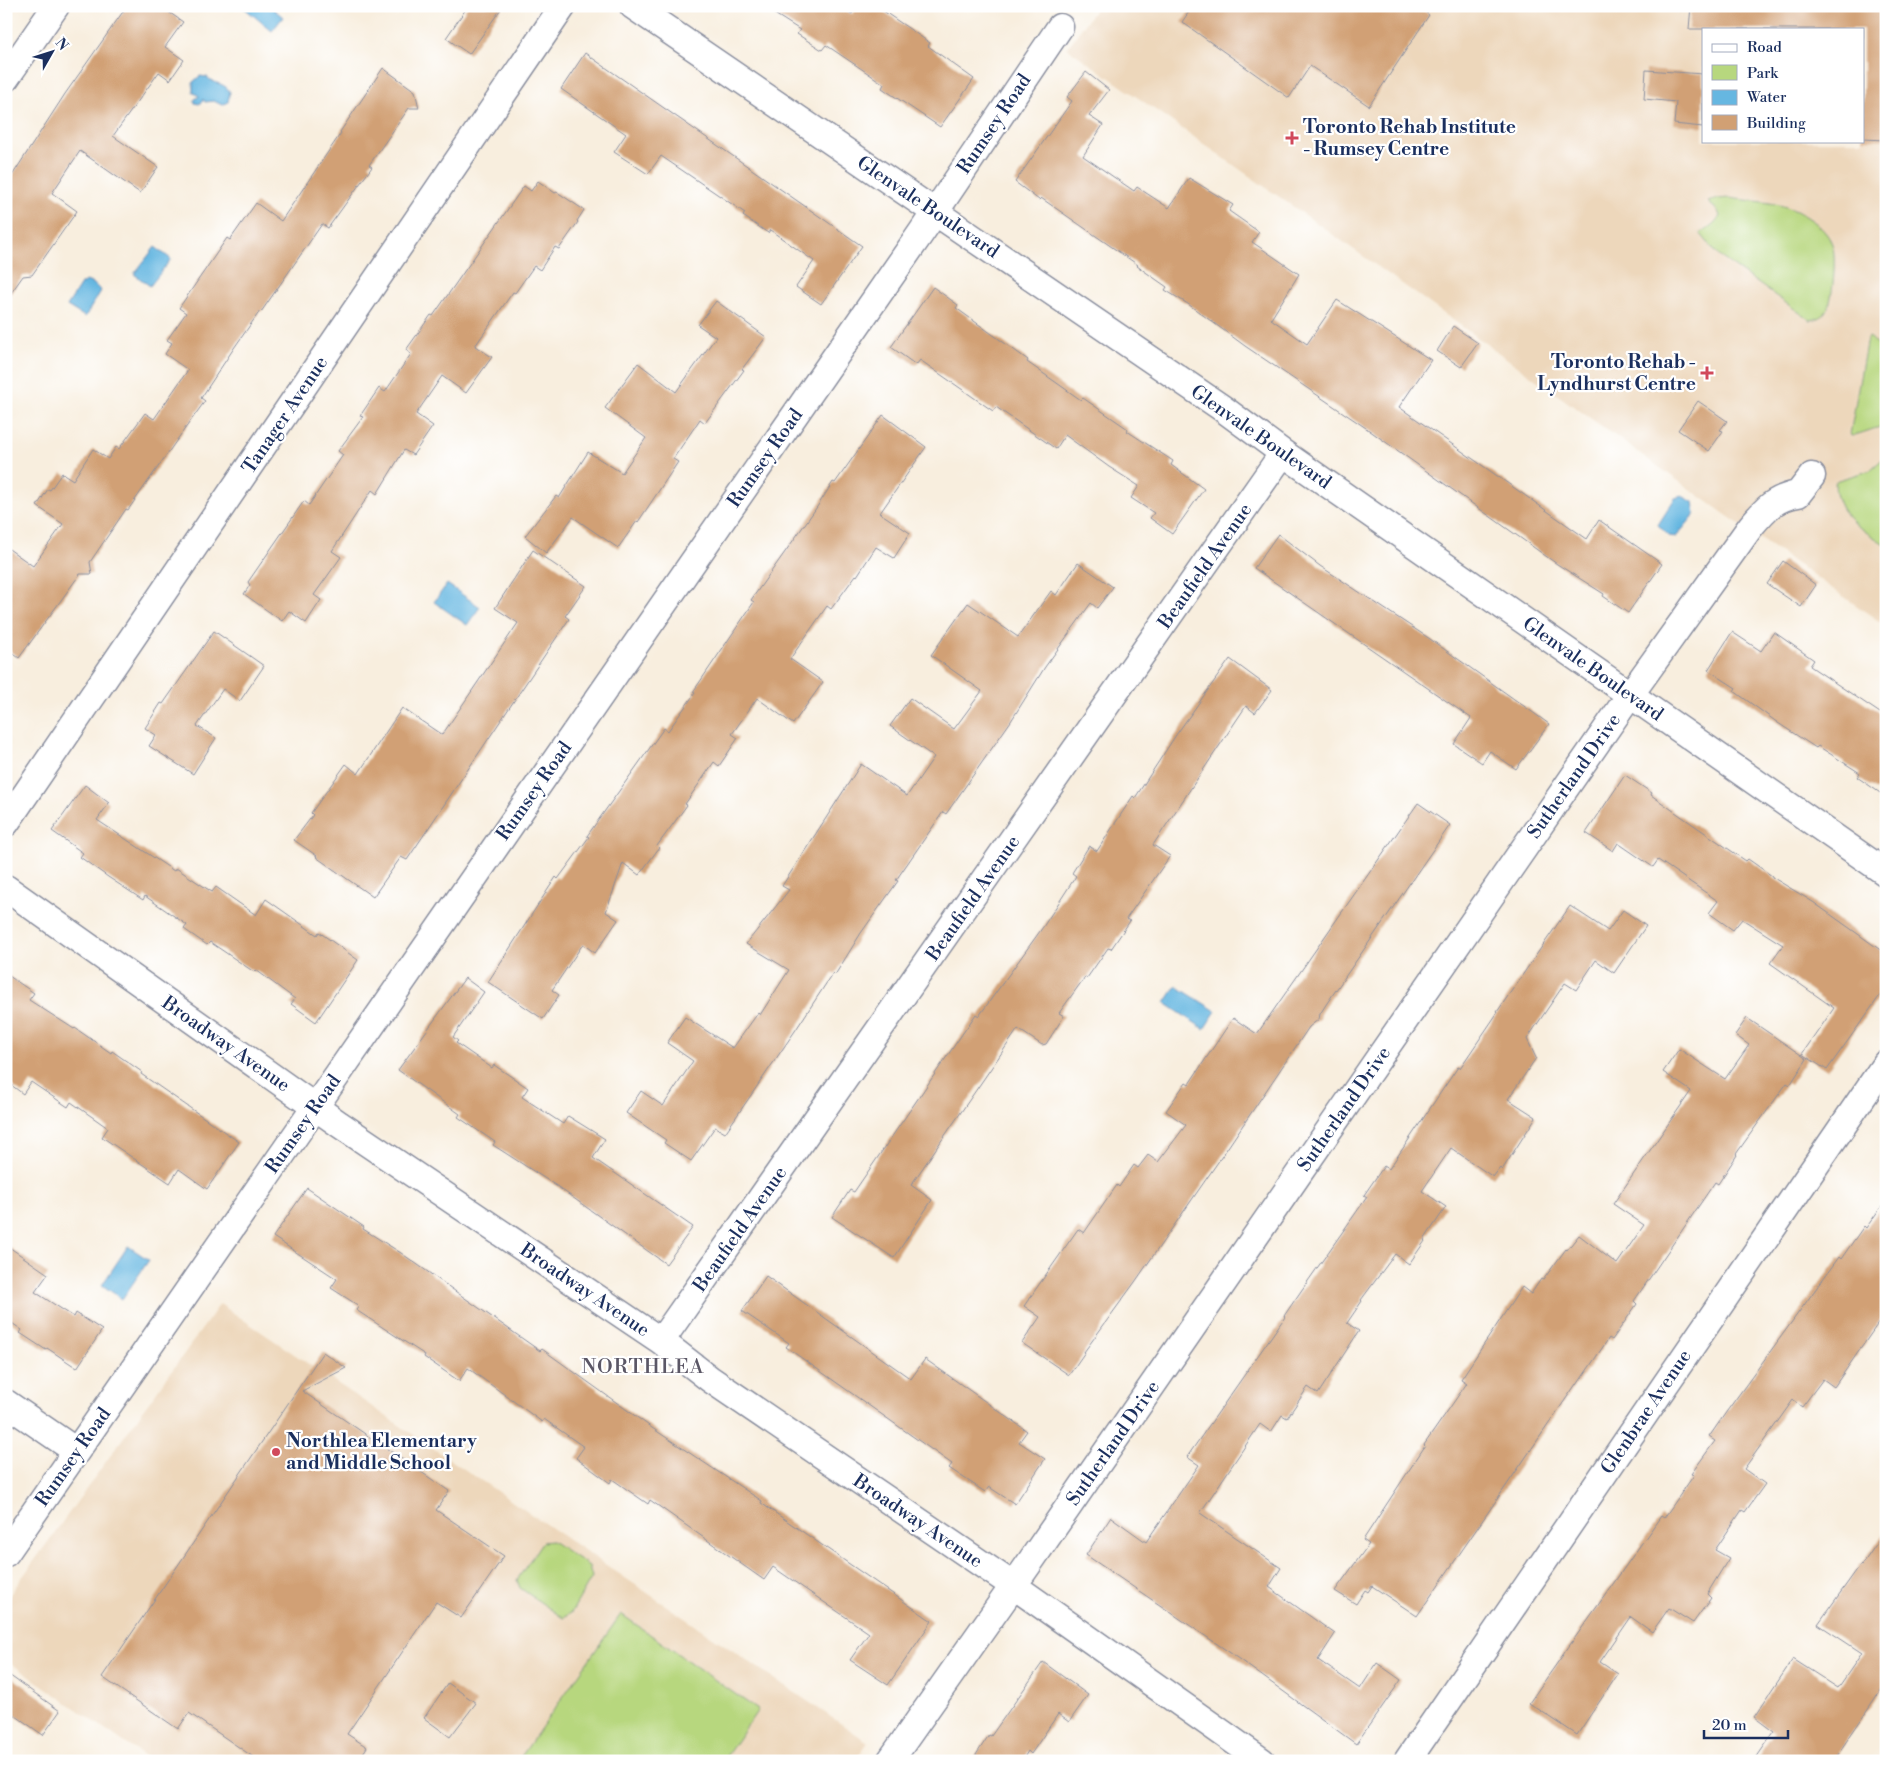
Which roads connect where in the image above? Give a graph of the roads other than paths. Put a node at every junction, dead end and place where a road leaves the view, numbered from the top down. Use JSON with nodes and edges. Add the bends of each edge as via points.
{"nodes":[{"id":1,"x":56,"y":6,"type":"edge"},
{"id":2,"x":564,"y":6,"type":"edge"},
{"id":3,"x":633,"y":6,"type":"edge"},
{"id":4,"x":1060,"y":27,"type":"dead end"},
{"id":5,"x":6,"y":78,"type":"edge"},
{"id":6,"x":935,"y":212,"type":"junction"},
{"id":7,"x":1283,"y":453,"type":"junction"},
{"id":8,"x":1812,"y":476,"type":"dead end"},
{"id":9,"x":1630,"y":695,"type":"junction"},
{"id":10,"x":6,"y":823,"type":"edge"},
{"id":11,"x":1886,"y":873,"type":"edge"},
{"id":12,"x":6,"y":888,"type":"edge"},
{"id":13,"x":1886,"y":1063,"type":"edge"},
{"id":14,"x":315,"y":1107,"type":"junction"},
{"id":15,"x":661,"y":1342,"type":"junction"},
{"id":16,"x":6,"y":1403,"type":"edge"},
{"id":17,"x":76,"y":1451,"type":"junction"},
{"id":18,"x":6,"y":1553,"type":"edge"},
{"id":19,"x":1014,"y":1586,"type":"junction"},
{"id":20,"x":890,"y":1761,"type":"edge"},
{"id":21,"x":1262,"y":1761,"type":"edge"},
{"id":22,"x":1407,"y":1761,"type":"edge"}],
"edges":[{"from":1,"to":5,"type":"street"},
{"from":2,"to":10,"type":"street","name":"Tanager Avenue"},
{"from":3,"to":6,"type":"street","name":"Glenvale Boulevard"},
{"from":4,"to":6,"type":"street","name":"Rumsey Road"},
{"from":6,"to":7,"type":"street","name":"Glenvale Boulevard"},
{"from":6,"to":14,"type":"street","name":"Rumsey Road"},
{"from":7,"to":9,"type":"street","name":"Glenvale Boulevard"},
{"from":7,"to":15,"type":"street","name":"Beaufield Avenue"},
{"from":8,"to":9,"type":"street","name":"Sutherland Drive","via":[[1798,494],[1784,496],[1767,507],[1751,526]]},
{"from":9,"to":11,"type":"street","name":"Glenvale Boulevard"},
{"from":9,"to":19,"type":"street","name":"Sutherland Drive"},
{"from":12,"to":14,"type":"street","name":"Broadway Avenue"},
{"from":13,"to":22,"type":"street","name":"Glenbrae Avenue"},
{"from":14,"to":15,"type":"street","name":"Broadway Avenue"},
{"from":14,"to":17,"type":"street","name":"Rumsey Road"},
{"from":15,"to":19,"type":"street","name":"Broadway Avenue","via":[[710,1379]]},
{"from":16,"to":17,"type":"street"},
{"from":17,"to":18,"type":"street","name":"Rumsey Road"},
{"from":19,"to":20,"type":"street","name":"Sutherland Drive"},
{"from":19,"to":21,"type":"street","name":"Broadway Avenue"}]}
